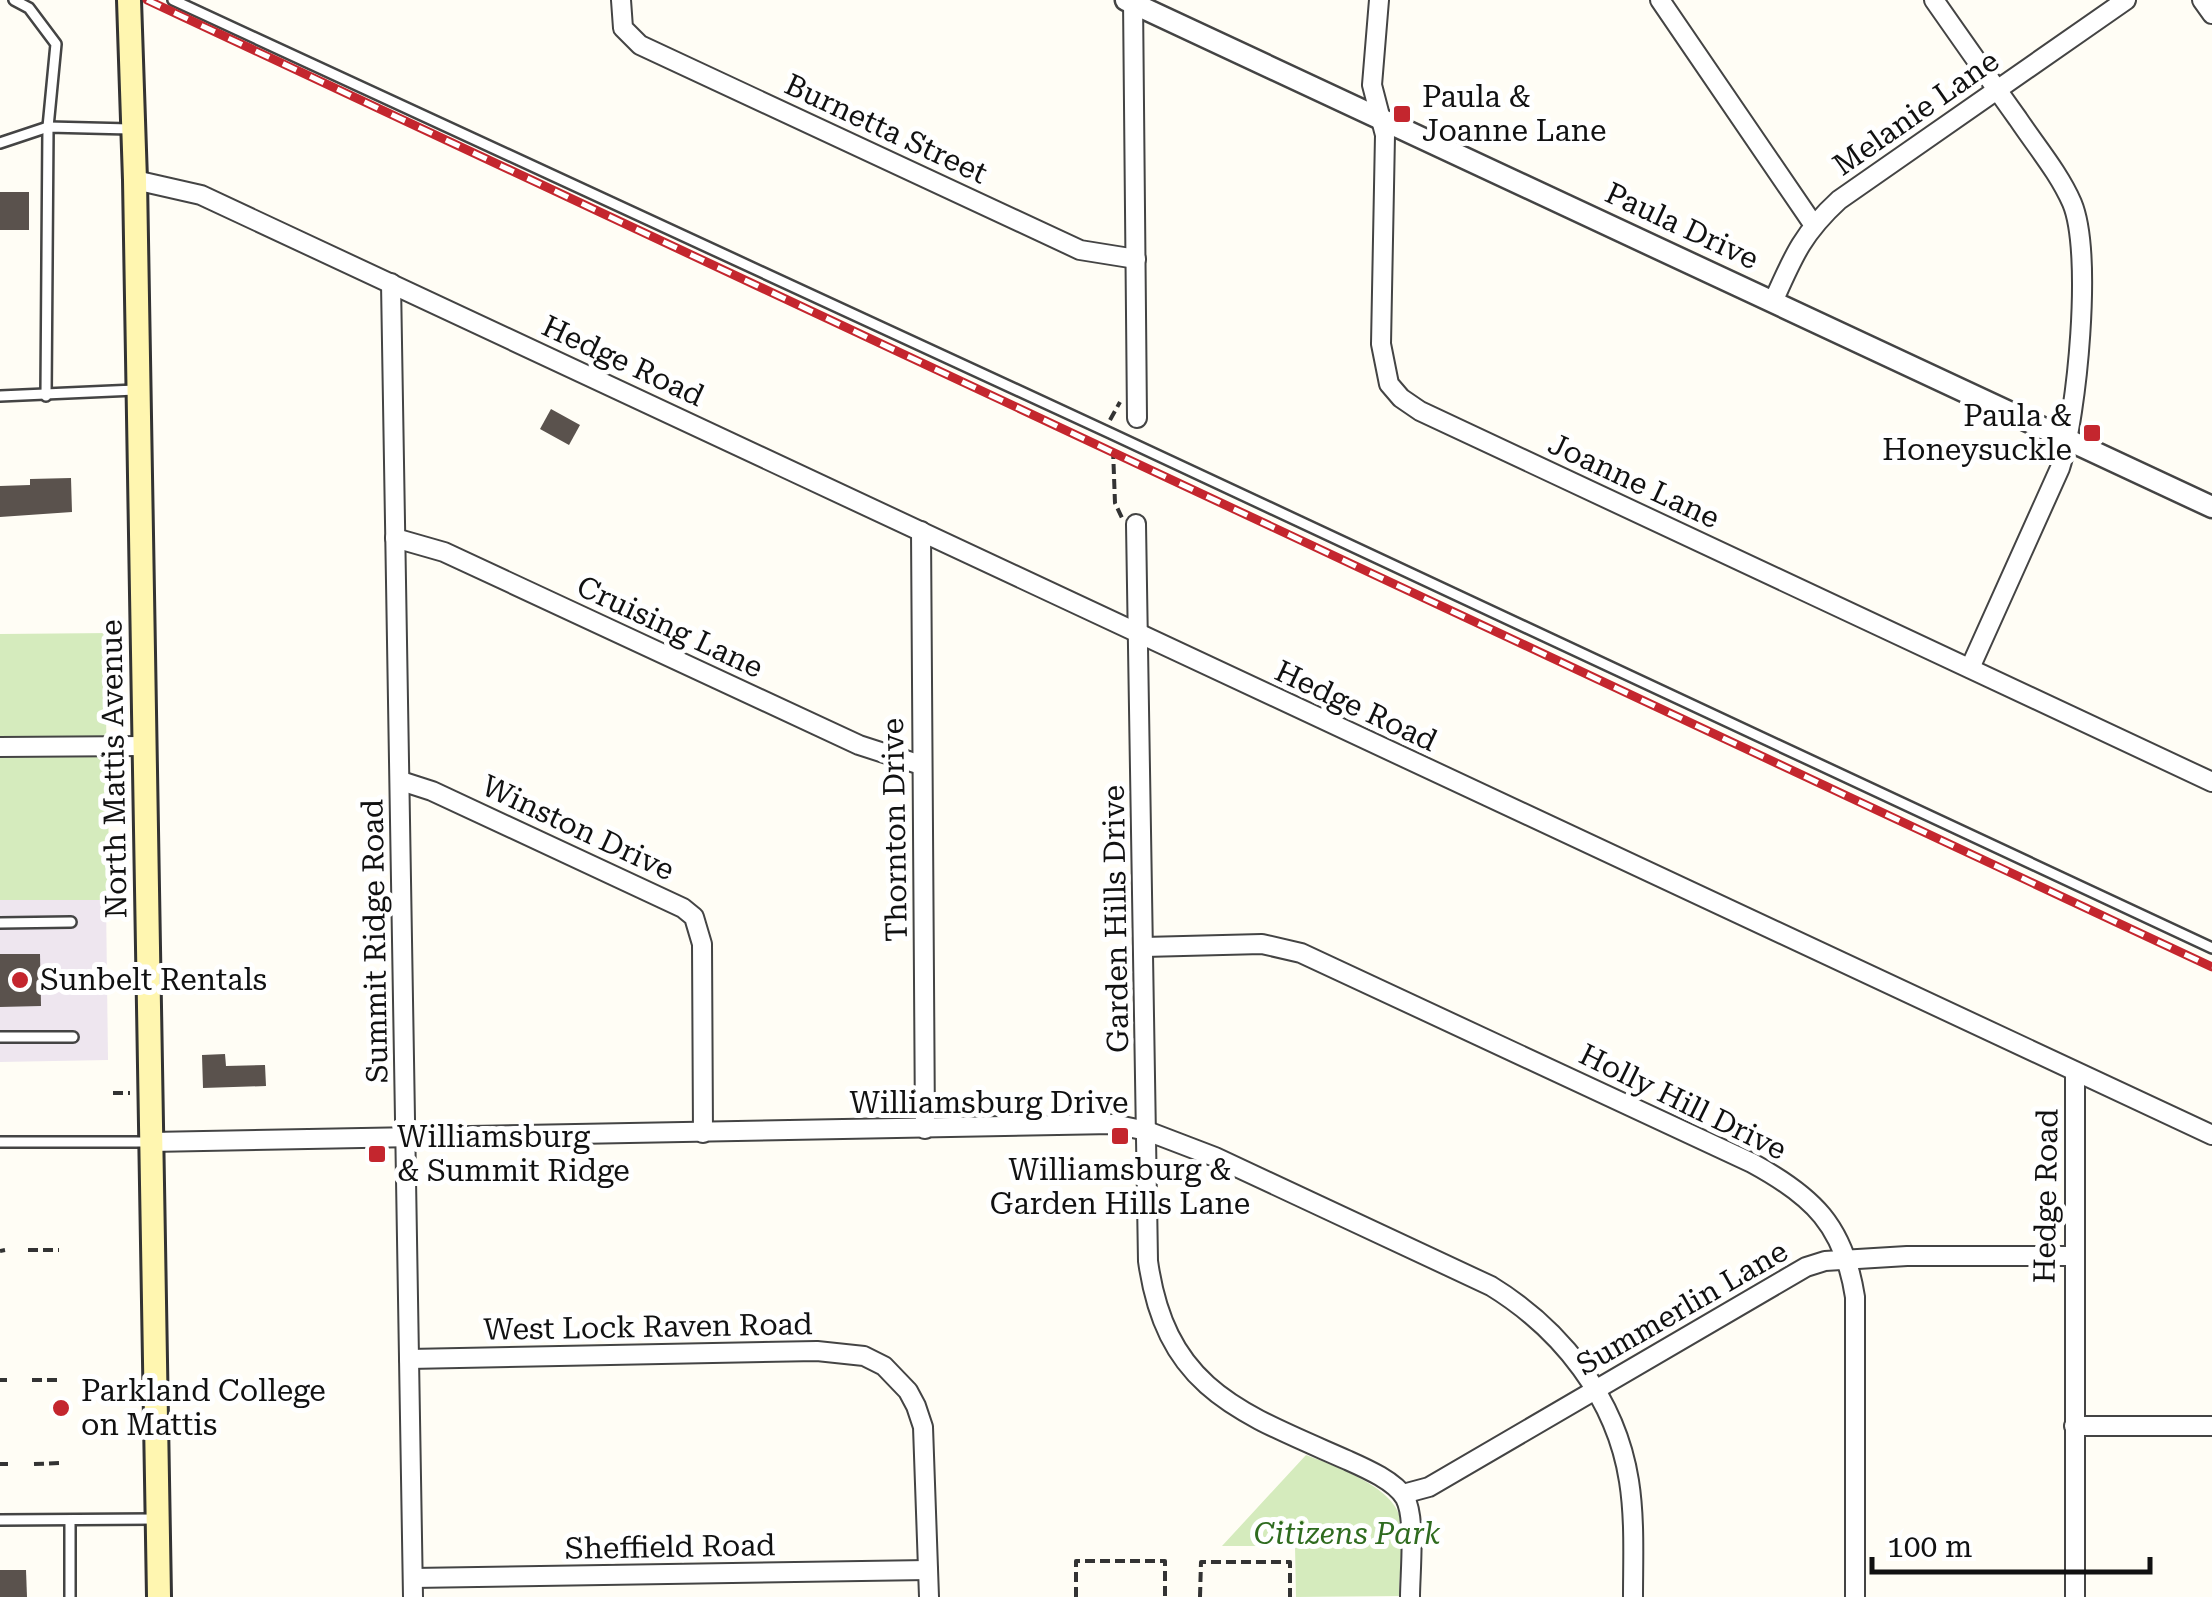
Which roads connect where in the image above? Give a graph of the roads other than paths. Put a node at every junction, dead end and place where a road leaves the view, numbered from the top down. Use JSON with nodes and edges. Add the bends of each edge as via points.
{"nodes":[{"id":1,"x":14,"y":0,"type":"edge"},
{"id":2,"x":128,"y":0,"type":"edge"},
{"id":3,"x":173,"y":0,"type":"edge"},
{"id":4,"x":621,"y":0,"type":"edge"},
{"id":5,"x":1379,"y":0,"type":"edge"},
{"id":6,"x":1660,"y":0,"type":"edge"},
{"id":7,"x":1934,"y":0,"type":"edge"},
{"id":8,"x":2126,"y":0,"type":"edge"},
{"id":9,"x":2202,"y":0,"type":"edge"},
{"id":10,"x":1131,"y":1,"type":"edge"},
{"id":11,"x":2212,"y":14,"type":"edge"},
{"id":12,"x":1997,"y":90,"type":"junction"},
{"id":13,"x":1382,"y":119,"type":"junction"},
{"id":14,"x":48,"y":127,"type":"junction"},
{"id":15,"x":133,"y":130,"type":"junction"},
{"id":16,"x":0,"y":144,"type":"edge"},
{"id":17,"x":135,"y":180,"type":"junction"},
{"id":18,"x":1812,"y":224,"type":"junction"},
{"id":19,"x":1136,"y":259,"type":"junction"},
{"id":20,"x":391,"y":284,"type":"junction"},
{"id":21,"x":1773,"y":302,"type":"junction"},
{"id":22,"x":138,"y":390,"type":"junction"},
{"id":23,"x":0,"y":396,"type":"edge"},
{"id":24,"x":46,"y":396,"type":"junction"},
{"id":25,"x":1137,"y":418,"type":"dead end"},
{"id":26,"x":2069,"y":440,"type":"junction"},
{"id":27,"x":2212,"y":507,"type":"edge"},
{"id":28,"x":1136,"y":528,"type":"road end"},
{"id":29,"x":921,"y":531,"type":"junction"},
{"id":30,"x":396,"y":538,"type":"junction"},
{"id":31,"x":1137,"y":634,"type":"junction"},
{"id":32,"x":1970,"y":668,"type":"junction"},
{"id":33,"x":144,"y":746,"type":"junction"},
{"id":34,"x":0,"y":747,"type":"edge"},
{"id":35,"x":922,"y":765,"type":"junction"},
{"id":36,"x":401,"y":781,"type":"junction"},
{"id":37,"x":2212,"y":782,"type":"edge"},
{"id":38,"x":70,"y":922,"type":"dead end"},
{"id":39,"x":0,"y":923,"type":"edge"},
{"id":40,"x":1144,"y":947,"type":"junction"},
{"id":41,"x":2212,"y":948,"type":"edge"},
{"id":42,"x":73,"y":1036,"type":"dead end"},
{"id":43,"x":0,"y":1037,"type":"edge"},
{"id":44,"x":2075,"y":1073,"type":"junction"},
{"id":45,"x":925,"y":1129,"type":"junction"},
{"id":46,"x":1147,"y":1130,"type":"junction"},
{"id":47,"x":704,"y":1133,"type":"junction"},
{"id":48,"x":2212,"y":1135,"type":"edge"},
{"id":49,"x":405,"y":1137,"type":"junction"},
{"id":50,"x":0,"y":1142,"type":"edge"},
{"id":51,"x":151,"y":1142,"type":"junction"},
{"id":52,"x":2072,"y":1256,"type":"junction"},
{"id":53,"x":1847,"y":1259,"type":"junction"},
{"id":54,"x":410,"y":1359,"type":"junction"},
{"id":55,"x":1597,"y":1391,"type":"junction"},
{"id":56,"x":2074,"y":1426,"type":"junction"},
{"id":57,"x":2212,"y":1426,"type":"edge"},
{"id":58,"x":1403,"y":1494,"type":"junction"},
{"id":59,"x":158,"y":1519,"type":"junction"},
{"id":60,"x":0,"y":1520,"type":"edge"},
{"id":61,"x":70,"y":1520,"type":"junction"},
{"id":62,"x":928,"y":1570,"type":"junction"},
{"id":63,"x":413,"y":1588,"type":"edge"},
{"id":64,"x":70,"y":1597,"type":"edge"},
{"id":65,"x":159,"y":1597,"type":"edge"},
{"id":66,"x":929,"y":1597,"type":"edge"},
{"id":67,"x":1410,"y":1597,"type":"edge"},
{"id":68,"x":1633,"y":1597,"type":"edge"},
{"id":69,"x":1855,"y":1597,"type":"edge"},
{"id":70,"x":2075,"y":1597,"type":"edge"}],
"edges":[{"from":1,"to":14,"type":"lane","via":[[29,8],[56,44]]},
{"from":2,"to":15,"type":"main road","name":"North Mattis Avenue"},
{"from":3,"to":41,"type":"lane"},
{"from":4,"to":19,"type":"street","name":"Burnetta Street","via":[[623,28],[640,46],[1080,250]]},
{"from":5,"to":13,"type":"street","name":"Joanne Lane","via":[[1372,85]]},
{"from":6,"to":18,"type":"street"},
{"from":7,"to":12,"type":"street"},
{"from":8,"to":12,"type":"street","name":"Melanie Lane"},
{"from":9,"to":11,"type":"street"},
{"from":10,"to":13,"type":"street","name":"Paula Drive"},
{"from":10,"to":19,"type":"street"},
{"from":12,"to":18,"type":"street","name":"Melanie Lane"},
{"from":12,"to":26,"type":"street","via":[[2075,213],[2080,326]]},
{"from":13,"to":21,"type":"street","name":"Paula Drive"},
{"from":13,"to":32,"type":"street","name":"Joanne Lane","via":[[1381,344],[1389,384],[1401,398]]},
{"from":14,"to":15,"type":"lane"},
{"from":14,"to":16,"type":"lane"},
{"from":14,"to":24,"type":"lane"},
{"from":15,"to":17,"type":"main road","name":"North Mattis Avenue"},
{"from":17,"to":20,"type":"street","name":"Hedge Road","via":[[201,195]]},
{"from":17,"to":22,"type":"main road","name":"North Mattis Avenue"},
{"from":18,"to":21,"type":"street","name":"Melanie Lane"},
{"from":19,"to":25,"type":"street"},
{"from":20,"to":29,"type":"street","name":"Hedge Road"},
{"from":20,"to":30,"type":"street","name":"Summit Ridge Road"},
{"from":21,"to":26,"type":"street","name":"Paula Drive"},
{"from":22,"to":24,"type":"lane"},
{"from":22,"to":33,"type":"main road","name":"North Mattis Avenue"},
{"from":23,"to":24,"type":"lane"},
{"from":26,"to":27,"type":"street","name":"Paula Drive"},
{"from":26,"to":32,"type":"street"},
{"from":28,"to":31,"type":"street","name":"Garden Hills Drive"},
{"from":29,"to":31,"type":"street","name":"Hedge Road"},
{"from":29,"to":35,"type":"street","name":"Thornton Drive"},
{"from":30,"to":35,"type":"street","name":"Cruising Lane","via":[[444,552],[859,745]]},
{"from":30,"to":36,"type":"street","name":"Summit Ridge Road"},
{"from":31,"to":40,"type":"street","name":"Garden Hills Drive"},
{"from":31,"to":44,"type":"street","name":"Hedge Road"},
{"from":32,"to":37,"type":"street","name":"Joanne Lane"},
{"from":33,"to":34,"type":"street"},
{"from":33,"to":51,"type":"main road","name":"North Mattis Avenue"},
{"from":35,"to":45,"type":"street","name":"Thornton Drive"},
{"from":36,"to":47,"type":"street","name":"Winston Drive","via":[[694,917],[702,944]]},
{"from":36,"to":49,"type":"street","name":"Summit Ridge Road"},
{"from":38,"to":39,"type":"lane"},
{"from":40,"to":46,"type":"street","name":"Garden Hills Drive"},
{"from":40,"to":53,"type":"street","name":"Holly Hill Drive","via":[[1262,944],[1301,953],[1784,1181],[1824,1216]]},
{"from":42,"to":43,"type":"lane"},
{"from":44,"to":48,"type":"street"},
{"from":44,"to":52,"type":"street","name":"Hedge Road"},
{"from":45,"to":46,"type":"street","name":"Williamsburg Drive","via":[[1113,1124]]},
{"from":45,"to":47,"type":"street","name":"Williamsburg Drive"},
{"from":46,"to":55,"type":"street","name":"Williamsburg Drive","via":[[1491,1286],[1555,1336]]},
{"from":46,"to":58,"type":"street","name":"Garden Hills Drive","via":[[1152,1294],[1185,1364],[1224,1400]]},
{"from":47,"to":49,"type":"street","name":"Williamsburg Drive"},
{"from":49,"to":51,"type":"street","name":"Williamsburg Drive"},
{"from":49,"to":54,"type":"street","name":"Summit Ridge Road"},
{"from":50,"to":51,"type":"lane"},
{"from":51,"to":59,"type":"main road","name":"North Mattis Avenue"},
{"from":52,"to":53,"type":"street","name":"Summerlin Lane"},
{"from":52,"to":56,"type":"street","name":"Hedge Road"},
{"from":53,"to":55,"type":"street","name":"Summerlin Lane","via":[[1806,1267]]},
{"from":53,"to":69,"type":"street","name":"Holly Hill Drive","via":[[1854,1297]]},
{"from":54,"to":62,"type":"street","name":"West Lock Raven Road","via":[[817,1351],[864,1356],[908,1391],[923,1427]]},
{"from":54,"to":63,"type":"street","name":"Summit Ridge Road"},
{"from":55,"to":58,"type":"street","name":"Summerlin Lane","via":[[1429,1487]]},
{"from":55,"to":68,"type":"street","name":"Williamsburg Drive","via":[[1629,1480]]},
{"from":56,"to":57,"type":"street"},
{"from":56,"to":70,"type":"street","name":"Hedge Road"},
{"from":58,"to":67,"type":"street"},
{"from":59,"to":61,"type":"lane"},
{"from":59,"to":65,"type":"main road","name":"North Mattis Avenue"},
{"from":60,"to":61,"type":"lane"},
{"from":61,"to":64,"type":"lane"},
{"from":62,"to":63,"type":"street","name":"Sheffield Road"},
{"from":62,"to":66,"type":"street"}]}
